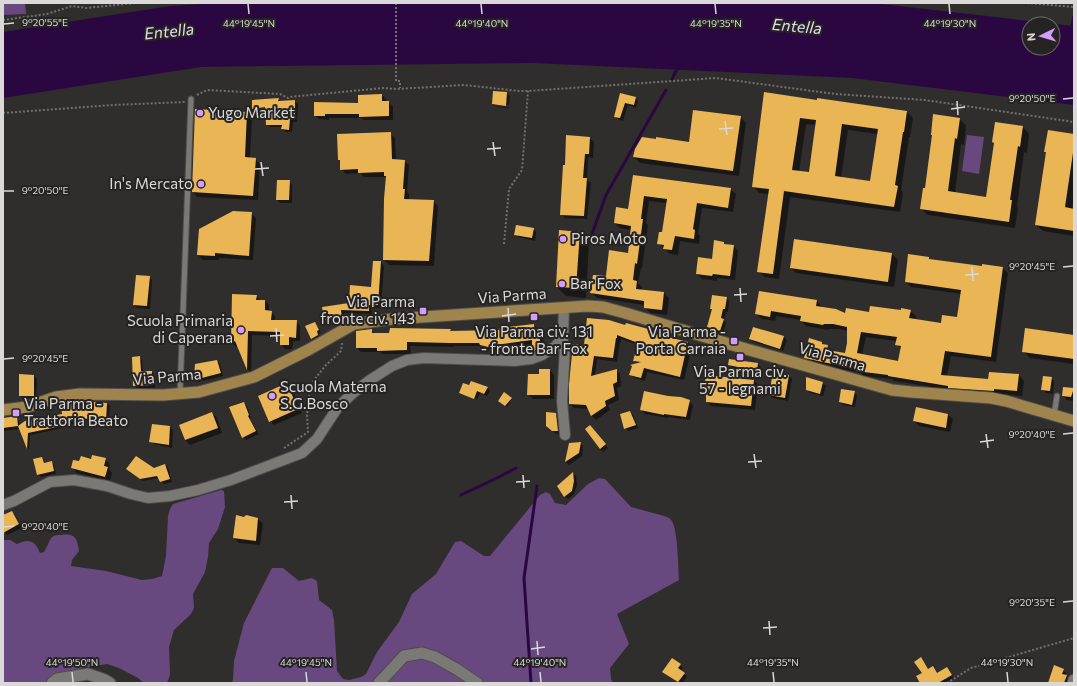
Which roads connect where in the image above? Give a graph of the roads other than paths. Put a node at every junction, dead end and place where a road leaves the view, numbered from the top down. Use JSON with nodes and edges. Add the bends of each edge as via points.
{"nodes":[{"id":1,"x":191,"y":99,"type":"road end"},
{"id":2,"x":564,"y":308,"type":"junction"},
{"id":3,"x":562,"y":338,"type":"junction"},
{"id":4,"x":180,"y":394,"type":"junction"},
{"id":5,"x":1057,"y":396,"type":"dead end"},
{"id":6,"x":3,"y":410,"type":"edge"},
{"id":7,"x":1054,"y":415,"type":"junction"},
{"id":8,"x":1074,"y":421,"type":"edge"},
{"id":9,"x":565,"y":435,"type":"dead end"},
{"id":10,"x":3,"y":505,"type":"edge"},
{"id":11,"x":1074,"y":680,"type":"edge"},
{"id":12,"x":52,"y":683,"type":"edge"},
{"id":13,"x":110,"y":683,"type":"edge"},
{"id":14,"x":379,"y":683,"type":"edge"},
{"id":15,"x":477,"y":683,"type":"edge"},
{"id":16,"x":1073,"y":683,"type":"edge"}],
"edges":[{"from":1,"to":4,"type":"lane"},
{"from":2,"to":3,"type":"street"},
{"from":2,"to":4,"type":"main road","name":"Via Parma","via":[[392,319],[354,324],[254,377],[199,392]]},
{"from":2,"to":7,"type":"main road","name":"Via Parma","via":[[588,306],[625,312],[892,390],[991,398]]},
{"from":3,"to":9,"type":"street","via":[[565,348],[562,401]]},
{"from":3,"to":10,"type":"street","via":[[556,346],[542,354],[514,361],[424,358],[407,360],[386,370],[353,393],[338,407],[318,439],[302,452],[198,490],[148,498],[74,480],[50,482],[14,502]]},
{"from":4,"to":6,"type":"main road","name":"Via Parma","via":[[80,394],[56,397],[28,407]]},
{"from":5,"to":7,"type":"lane"},
{"from":7,"to":8,"type":"main road","name":"Via Parma"},
{"from":11,"to":16,"type":"street"},
{"from":12,"to":13,"type":"street","via":[[57,679],[88,674]]},
{"from":14,"to":15,"type":"street","via":[[404,656],[422,653],[441,660]]}]}
